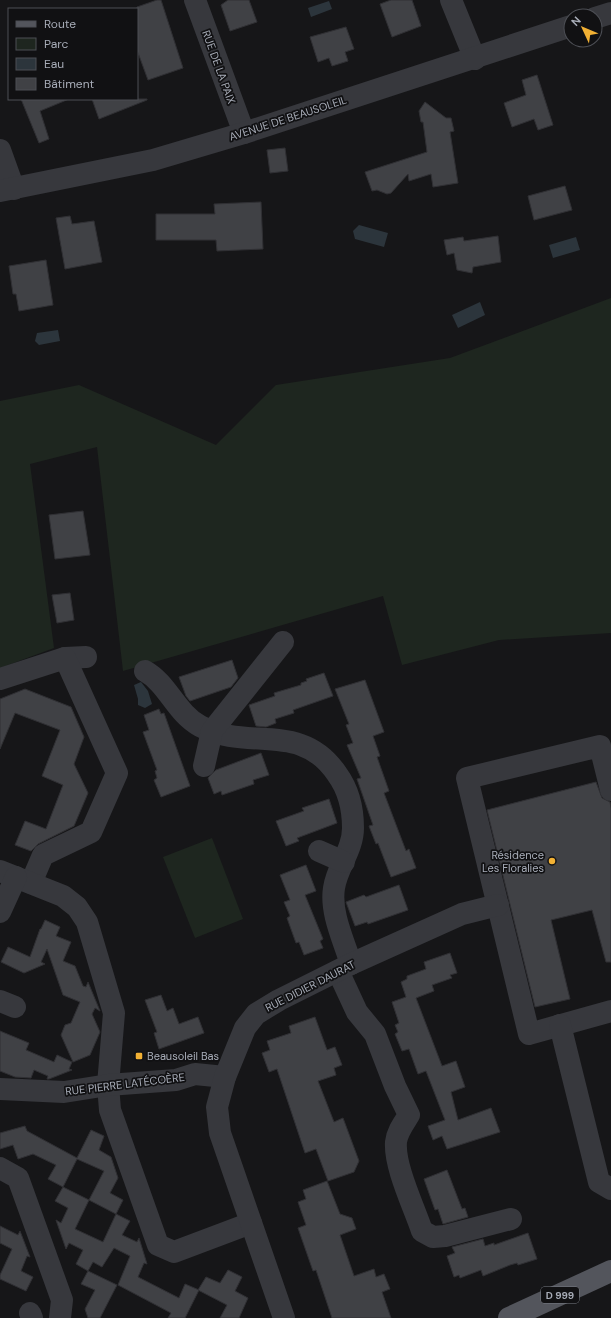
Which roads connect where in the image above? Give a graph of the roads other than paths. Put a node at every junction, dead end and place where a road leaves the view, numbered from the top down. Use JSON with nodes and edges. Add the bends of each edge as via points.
{"nodes":[{"id":1,"x":195,"y":0,"type":"edge"},
{"id":2,"x":451,"y":0,"type":"edge"},
{"id":3,"x":563,"y":29,"type":"edge"},
{"id":4,"x":475,"y":59,"type":"junction"},
{"id":5,"x":244,"y":133,"type":"junction"},
{"id":6,"x":0,"y":150,"type":"edge"},
{"id":7,"x":7,"y":190,"type":"edge"},
{"id":8,"x":283,"y":642,"type":"dead end"},
{"id":9,"x":86,"y":657,"type":"dead end"},
{"id":10,"x":65,"y":658,"type":"junction"},
{"id":11,"x":145,"y":671,"type":"dead end"},
{"id":12,"x":0,"y":679,"type":"edge"},
{"id":13,"x":212,"y":732,"type":"junction"},
{"id":14,"x":204,"y":766,"type":"dead end"},
{"id":15,"x":611,"y":790,"type":"edge"},
{"id":16,"x":318,"y":851,"type":"dead end"},
{"id":17,"x":344,"y":862,"type":"junction"},
{"id":18,"x":16,"y":877,"type":"edge"},
{"id":19,"x":498,"y":905,"type":"junction"},
{"id":20,"x":0,"y":912,"type":"edge"},
{"id":21,"x":344,"y":968,"type":"junction"},
{"id":22,"x":611,"y":1011,"type":"edge"},
{"id":23,"x":560,"y":1025,"type":"junction"},
{"id":24,"x":225,"y":1077,"type":"junction"},
{"id":25,"x":108,"y":1085,"type":"junction"},
{"id":26,"x":0,"y":1089,"type":"edge"},
{"id":27,"x":0,"y":1168,"type":"edge"},
{"id":28,"x":611,"y":1189,"type":"edge"},
{"id":29,"x":511,"y":1219,"type":"dead end"},
{"id":30,"x":251,"y":1223,"type":"junction"},
{"id":31,"x":611,"y":1271,"type":"edge"},
{"id":32,"x":60,"y":1318,"type":"edge"},
{"id":33,"x":284,"y":1318,"type":"edge"},
{"id":34,"x":509,"y":1318,"type":"edge"}],
"edges":[{"from":1,"to":5,"type":"street","name":"RUE DE LA PAIX"},
{"from":2,"to":4,"type":"street"},
{"from":3,"to":4,"type":"street","name":"AVENUE DE BEAUSOLEIL"},
{"from":4,"to":5,"type":"street","name":"AVENUE DE BEAUSOLEIL"},
{"from":5,"to":7,"type":"street","name":"AVENUE DE BEAUSOLEIL","via":[[153,160]]},
{"from":6,"to":7,"type":"street"},
{"from":8,"to":13,"type":"street"},
{"from":9,"to":10,"type":"street"},
{"from":10,"to":12,"type":"street"},
{"from":10,"to":18,"type":"street","via":[[117,773],[91,832],[43,855]]},
{"from":11,"to":13,"type":"street","via":[[152,675],[181,712]]},
{"from":13,"to":14,"type":"street"},
{"from":13,"to":17,"type":"street","via":[[229,737],[277,739],[303,744],[331,765],[342,781],[351,807],[352,839]]},
{"from":15,"to":19,"type":"street","via":[[600,746],[467,778]]},
{"from":16,"to":17,"type":"street"},
{"from":17,"to":21,"type":"street","via":[[334,887],[333,906]]},
{"from":18,"to":20,"type":"street"},
{"from":18,"to":25,"type":"street","via":[[63,896],[77,907],[87,922],[114,1013]]},
{"from":19,"to":21,"type":"street","name":"RUE DIDIER DAURAT","via":[[462,914]]},
{"from":19,"to":23,"type":"street","via":[[530,1034]]},
{"from":21,"to":24,"type":"street","name":"RUE DIDIER DAURAT","via":[[256,1014],[245,1028]]},
{"from":21,"to":29,"type":"street","via":[[357,1012],[376,1034],[395,1086],[409,1115],[401,1126],[396,1141],[396,1156],[422,1230],[433,1237],[444,1236]]},
{"from":22,"to":23,"type":"street"},
{"from":23,"to":28,"type":"street","via":[[599,1182]]},
{"from":24,"to":25,"type":"street","name":"RUE PIERRE LATÉCOÈRE","via":[[195,1074],[176,1080]]},
{"from":24,"to":30,"type":"street","name":"RUE DIDIER DAURAT","via":[[217,1107],[220,1133]]},
{"from":25,"to":26,"type":"street","name":"RUE PIERRE LATÉCOÈRE","via":[[64,1092]]},
{"from":25,"to":30,"type":"street","via":[[110,1110],[158,1245],[174,1252]]},
{"from":27,"to":32,"type":"street","via":[[18,1178],[62,1300]]},
{"from":30,"to":33,"type":"street","name":"RUE DIDIER DAURAT"},
{"from":31,"to":34,"type":"main road","number":"D 999"}]}
